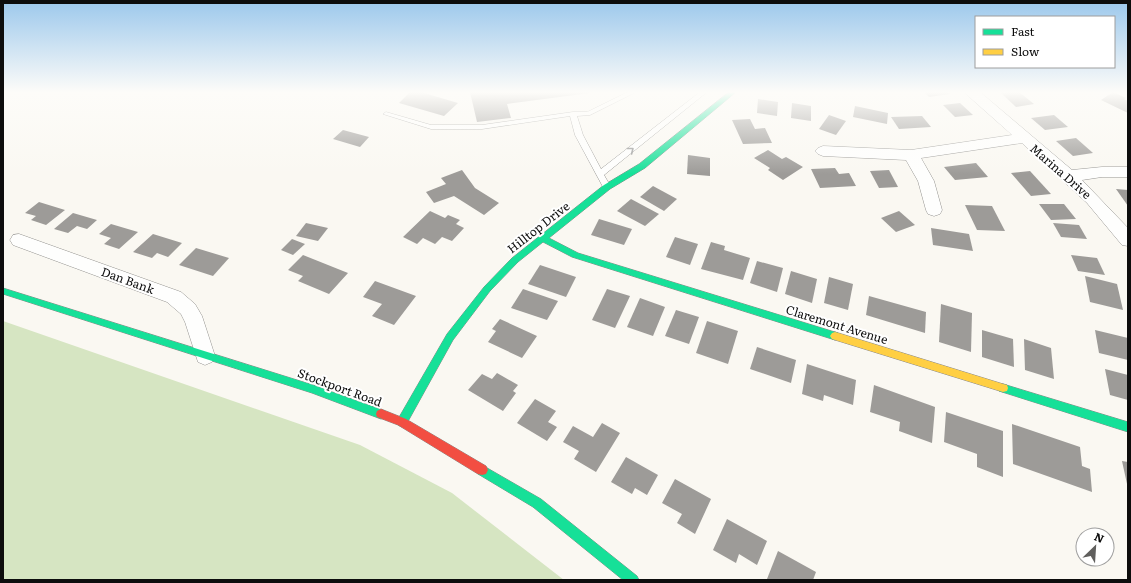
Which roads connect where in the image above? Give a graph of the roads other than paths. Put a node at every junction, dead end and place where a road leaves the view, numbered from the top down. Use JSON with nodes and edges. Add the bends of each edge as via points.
{"nodes":[{"id":1,"x":404,"y":119,"type":"edge"},
{"id":2,"x":537,"y":119,"type":"edge"},
{"id":3,"x":574,"y":119,"type":"edge"},
{"id":4,"x":669,"y":119,"type":"edge"},
{"id":5,"x":700,"y":119,"type":"edge"},
{"id":6,"x":1002,"y":119,"type":"edge"},
{"id":7,"x":1024,"y":138,"type":"junction"},
{"id":8,"x":818,"y":151,"type":"dead end"},
{"id":9,"x":911,"y":154,"type":"junction"},
{"id":10,"x":1128,"y":172,"type":"edge"},
{"id":11,"x":600,"y":174,"type":"junction"},
{"id":12,"x":1068,"y":176,"type":"junction"},
{"id":13,"x":607,"y":187,"type":"junction"},
{"id":14,"x":934,"y":210,"type":"dead end"},
{"id":15,"x":542,"y":238,"type":"junction"},
{"id":16,"x":19,"y":240,"type":"dead end"},
{"id":17,"x":1128,"y":240,"type":"edge"},
{"id":18,"x":3,"y":291,"type":"edge"},
{"id":19,"x":205,"y":356,"type":"junction"},
{"id":20,"x":402,"y":422,"type":"junction"},
{"id":21,"x":1128,"y":427,"type":"edge"},
{"id":22,"x":633,"y":580,"type":"edge"}],
"edges":[{"from":1,"to":2,"type":"lane","via":[[431,127],[482,127]]},
{"from":3,"to":11,"type":"lane","via":[[579,135]]},
{"from":11,"to":4,"type":"lane","one_way":true},
{"from":5,"to":13,"type":"street","name":"Hilltop Drive","via":[[642,166]]},
{"from":6,"to":7,"type":"street","name":"Marina Drive"},
{"from":7,"to":9,"type":"street"},
{"from":7,"to":12,"type":"street","name":"Marina Drive"},
{"from":8,"to":9,"type":"street"},
{"from":9,"to":14,"type":"street","via":[[926,181]]},
{"from":10,"to":12,"type":"street"},
{"from":11,"to":13,"type":"lane"},
{"from":12,"to":17,"type":"street","name":"Marina Drive","via":[[1110,217]]},
{"from":13,"to":15,"type":"street","name":"Hilltop Drive"},
{"from":15,"to":20,"type":"street","name":"Hilltop Drive","via":[[514,260],[450,337]]},
{"from":15,"to":21,"type":"street","name":"Claremont Avenue","via":[[574,256]]},
{"from":16,"to":19,"type":"street","name":"Dan Bank","via":[[174,297],[188,309],[195,322]]},
{"from":18,"to":19,"type":"street","name":"Stockport Road"},
{"from":19,"to":20,"type":"street","name":"Stockport Road","via":[[313,389]]},
{"from":20,"to":22,"type":"street","name":"Stockport Road","via":[[537,504]]}]}
